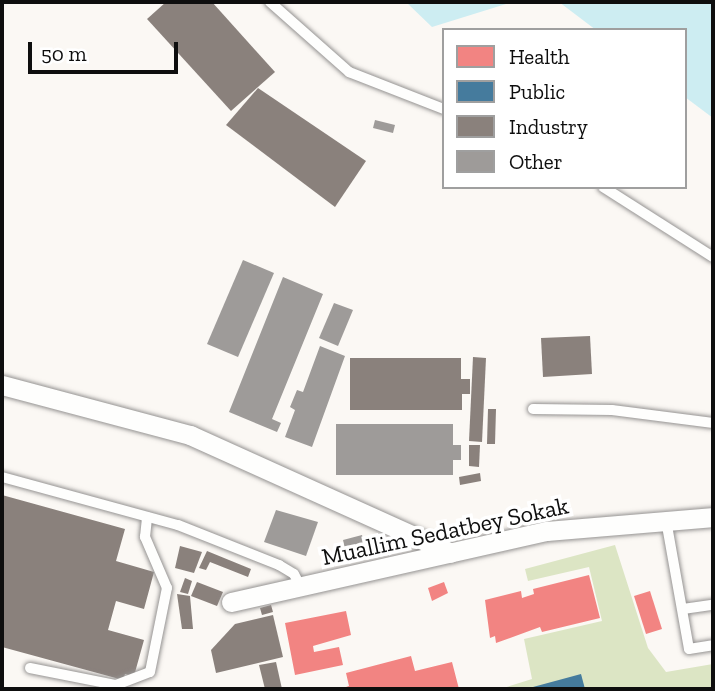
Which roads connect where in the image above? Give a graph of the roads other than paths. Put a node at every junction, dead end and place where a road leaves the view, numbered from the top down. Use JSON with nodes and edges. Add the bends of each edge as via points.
{"nodes":[{"id":1,"x":270,"y":2,"type":"edge"},
{"id":2,"x":442,"y":108,"type":"edge"},
{"id":3,"x":606,"y":189,"type":"edge"},
{"id":4,"x":713,"y":257,"type":"edge"},
{"id":5,"x":2,"y":385,"type":"edge"},
{"id":6,"x":533,"y":409,"type":"dead end"},
{"id":7,"x":713,"y":423,"type":"edge"},
{"id":8,"x":2,"y":477,"type":"edge"},
{"id":9,"x":147,"y":517,"type":"junction"},
{"id":10,"x":713,"y":517,"type":"edge"},
{"id":11,"x":666,"y":519,"type":"junction"},
{"id":12,"x":451,"y":553,"type":"junction"},
{"id":13,"x":300,"y":586,"type":"junction"},
{"id":14,"x":231,"y":602,"type":"dead end"},
{"id":15,"x":713,"y":605,"type":"edge"},
{"id":16,"x":683,"y":608,"type":"junction"},
{"id":17,"x":713,"y":645,"type":"edge"},
{"id":18,"x":30,"y":668,"type":"dead end"}],
"edges":[{"from":1,"to":2,"type":"lane","via":[[349,72]]},
{"from":3,"to":4,"type":"lane"},
{"from":5,"to":12,"type":"street","via":[[190,435]]},
{"from":6,"to":7,"type":"lane","via":[[612,410]]},
{"from":8,"to":9,"type":"lane"},
{"from":9,"to":13,"type":"lane","via":[[279,565],[294,574]]},
{"from":9,"to":18,"type":"lane","via":[[145,537],[167,588],[150,672],[116,685]]},
{"from":10,"to":11,"type":"street","name":"Muallim Sedatbey Sokak"},
{"from":11,"to":12,"type":"street","name":"Muallim Sedatbey Sokak","via":[[547,531]]},
{"from":11,"to":16,"type":"lane"},
{"from":12,"to":13,"type":"street","name":"Muallim Sedatbey Sokak"},
{"from":13,"to":14,"type":"street","name":"Muallim Sedatbey Sokak"},
{"from":15,"to":16,"type":"lane"},
{"from":16,"to":17,"type":"lane","via":[[689,649]]}]}
